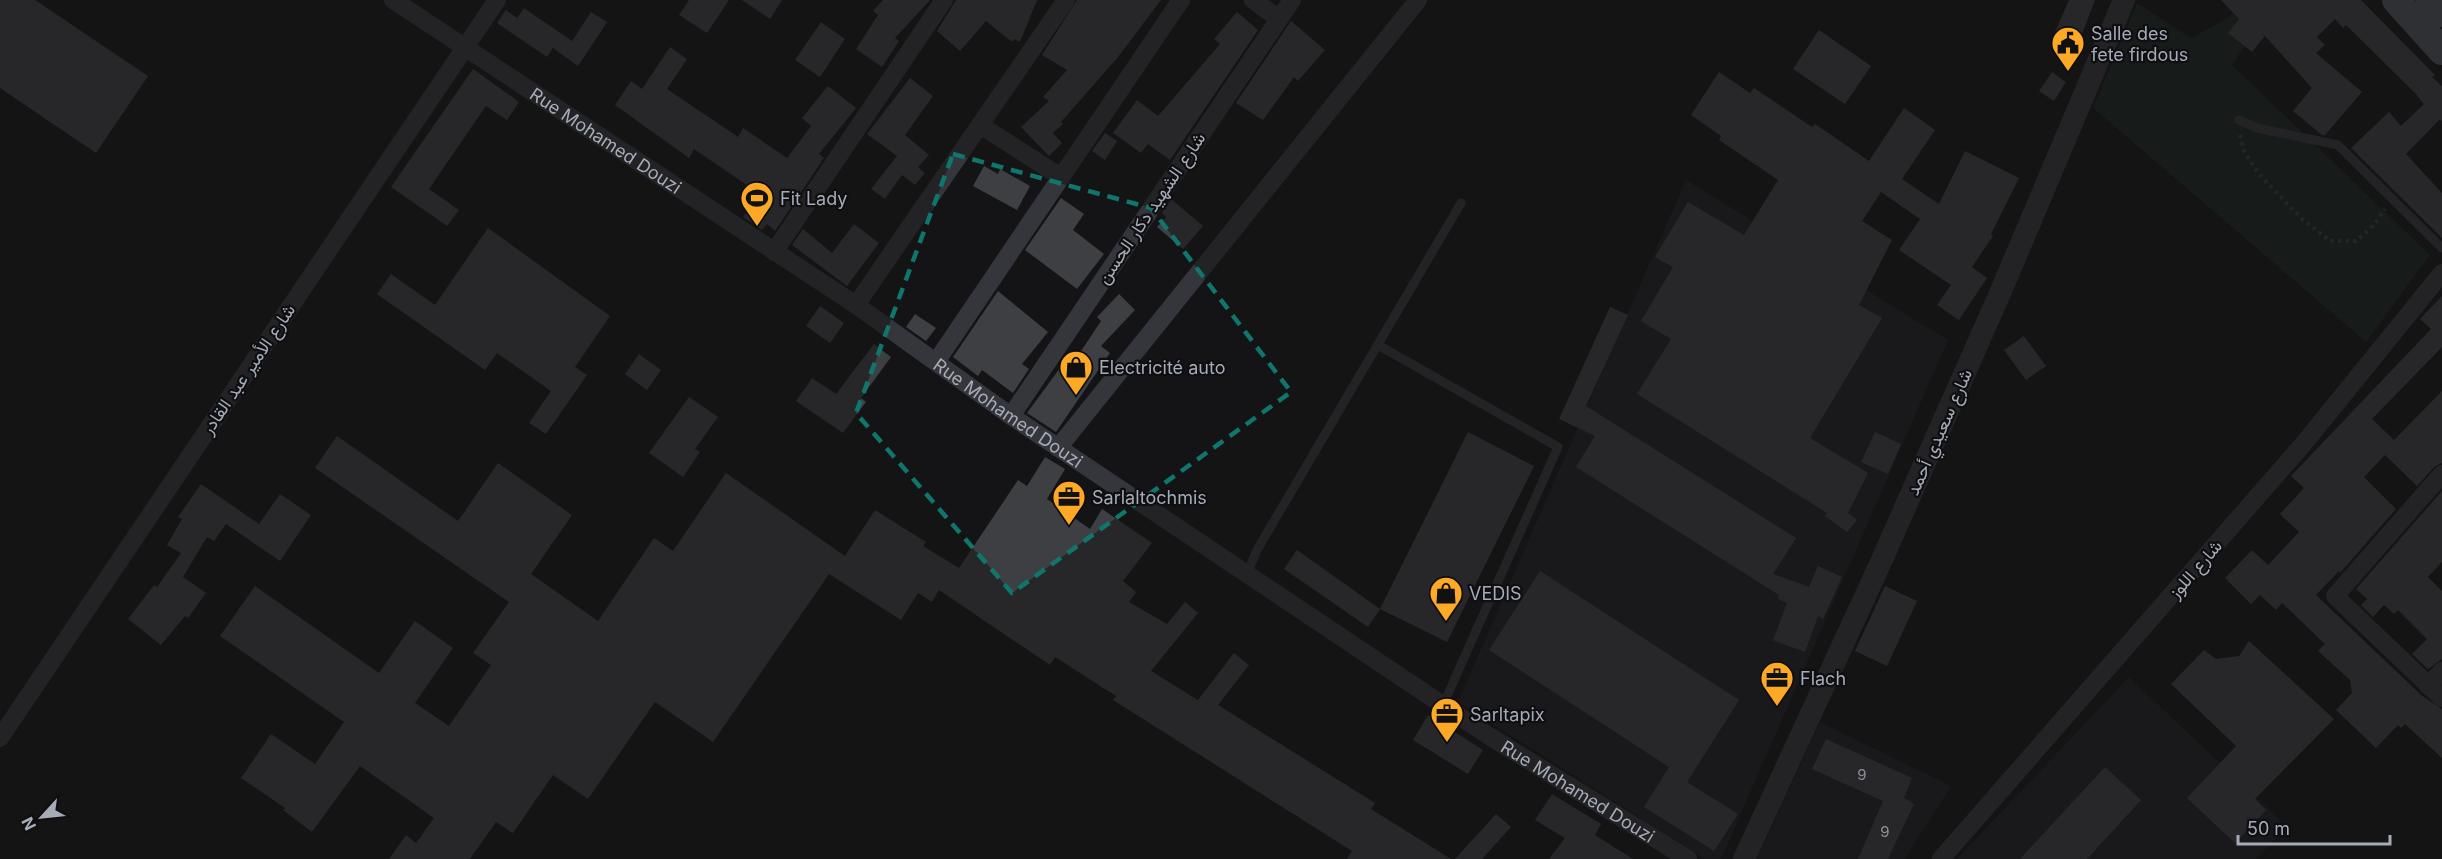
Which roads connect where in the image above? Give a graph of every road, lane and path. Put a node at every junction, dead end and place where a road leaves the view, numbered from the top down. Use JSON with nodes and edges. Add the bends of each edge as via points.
{"nodes":[{"id":1,"x":393,"y":0,"type":"edge"},
{"id":2,"x":497,"y":0,"type":"edge"},
{"id":3,"x":944,"y":0,"type":"edge"},
{"id":4,"x":1066,"y":0,"type":"edge"},
{"id":5,"x":1181,"y":0,"type":"edge"},
{"id":6,"x":1253,"y":0,"type":"edge"},
{"id":7,"x":1292,"y":0,"type":"edge"},
{"id":8,"x":1419,"y":0,"type":"edge"},
{"id":9,"x":2124,"y":0,"type":"edge"},
{"id":10,"x":2396,"y":0,"type":"edge"},
{"id":11,"x":2430,"y":0,"type":"edge"},
{"id":12,"x":2442,"y":13,"type":"edge"},
{"id":13,"x":1279,"y":19,"type":"junction"},
{"id":14,"x":464,"y":48,"type":"junction"},
{"id":15,"x":2442,"y":51,"type":"edge"},
{"id":16,"x":2239,"y":120,"type":"joint"},
{"id":17,"x":980,"y":125,"type":"junction"},
{"id":18,"x":1061,"y":177,"type":"junction"},
{"id":19,"x":2392,"y":199,"type":"junction"},
{"id":20,"x":1461,"y":203,"type":"dead end"},
{"id":21,"x":2442,"y":248,"type":"edge"},
{"id":22,"x":774,"y":252,"type":"junction"},
{"id":23,"x":2442,"y":273,"type":"edge"},
{"id":24,"x":856,"y":305,"type":"junction"},
{"id":25,"x":1378,"y":345,"type":"junction"},
{"id":26,"x":936,"y":362,"type":"junction"},
{"id":27,"x":1011,"y":416,"type":"junction"},
{"id":28,"x":1058,"y":448,"type":"junction"},
{"id":29,"x":2442,"y":474,"type":"edge"},
{"id":30,"x":1247,"y":574,"type":"junction"},
{"id":31,"x":2442,"y":671,"type":"edge"},
{"id":32,"x":2428,"y":686,"type":"junction"},
{"id":33,"x":2442,"y":698,"type":"edge"},
{"id":34,"x":1443,"y":705,"type":"junction"},
{"id":35,"x":0,"y":738,"type":"edge"},
{"id":36,"x":1688,"y":859,"type":"edge"},
{"id":37,"x":1744,"y":859,"type":"edge"},
{"id":38,"x":1941,"y":859,"type":"edge"}],
"edges":[{"from":1,"to":14,"type":"street","name":"Rue Mohamed Douzi"},
{"from":2,"to":14,"type":"street","name":"شارع الأمير عبد القادر"},
{"from":3,"to":22,"type":"street"},
{"from":4,"to":17,"type":"street"},
{"from":5,"to":18,"type":"street"},
{"from":6,"to":13,"type":"street"},
{"from":7,"to":13,"type":"street","name":"شارع الشهيد دكار الحسن"},
{"from":8,"to":28,"type":"street"},
{"from":9,"to":37,"type":"street","name":"شارع سعيدي أحمد","via":[[2001,291]]},
{"from":10,"to":15,"type":"main road"},
{"from":11,"to":12,"type":"main road"},
{"from":13,"to":27,"type":"street","name":"شارع الشهيد دكار الحسن"},
{"from":14,"to":22,"type":"street","name":"Rue Mohamed Douzi"},
{"from":14,"to":35,"type":"street","name":"شارع الأمير عبد القادر"},
{"from":16,"to":19,"type":"lane","via":[[2257,128],[2338,145]]},
{"from":16,"to":19,"type":"path","via":[[2244,151],[2258,173],[2301,218],[2330,241],[2356,242]]},
{"from":17,"to":18,"type":"street"},
{"from":17,"to":24,"type":"street"},
{"from":18,"to":26,"type":"street"},
{"from":19,"to":21,"type":"lane"},
{"from":20,"to":25,"type":"lane"},
{"from":22,"to":24,"type":"street","name":"Rue Mohamed Douzi"},
{"from":23,"to":38,"type":"street","name":"شارع اللوز","via":[[2305,442]]},
{"from":24,"to":26,"type":"street","name":"Rue Mohamed Douzi"},
{"from":25,"to":30,"type":"lane","via":[[1257,550]]},
{"from":25,"to":34,"type":"lane","via":[[1558,447]]},
{"from":26,"to":27,"type":"street","name":"Rue Mohamed Douzi"},
{"from":27,"to":28,"type":"street","name":"Rue Mohamed Douzi"},
{"from":28,"to":30,"type":"street","name":"Rue Mohamed Douzi"},
{"from":29,"to":32,"type":"street","via":[[2336,596]]},
{"from":30,"to":34,"type":"street","name":"Rue Mohamed Douzi"},
{"from":31,"to":32,"type":"street"},
{"from":32,"to":33,"type":"street"},
{"from":34,"to":36,"type":"street","name":"Rue Mohamed Douzi"}]}
